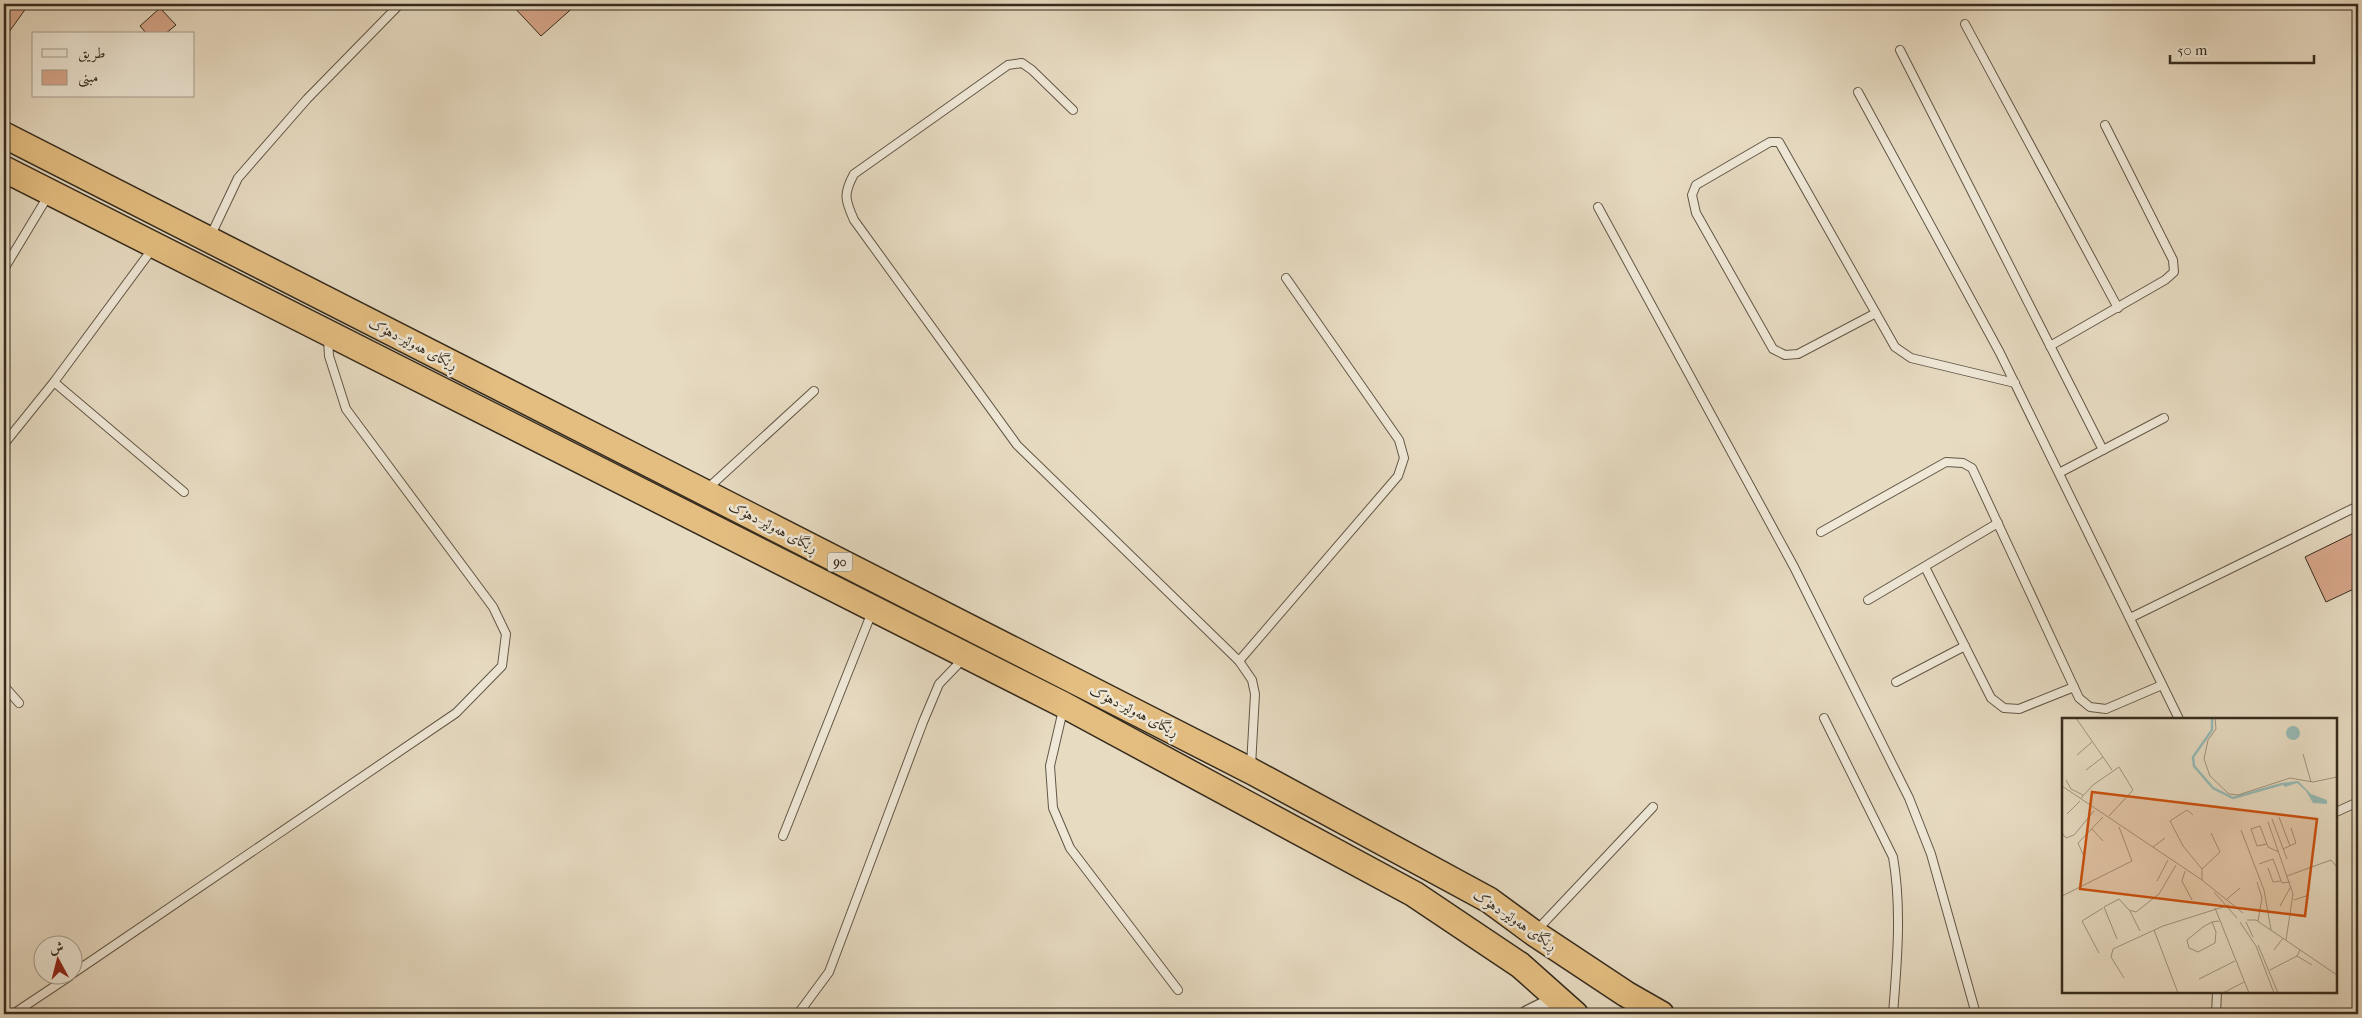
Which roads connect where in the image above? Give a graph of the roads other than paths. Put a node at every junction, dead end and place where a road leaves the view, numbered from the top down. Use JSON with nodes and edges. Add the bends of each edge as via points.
{"nodes":[{"id":1,"x":400,"y":4,"type":"edge"},
{"id":2,"x":1965,"y":24,"type":"dead end"},
{"id":3,"x":1900,"y":50,"type":"dead end"},
{"id":4,"x":1858,"y":92,"type":"dead end"},
{"id":5,"x":1073,"y":110,"type":"dead end"},
{"id":6,"x":2105,"y":125,"type":"dead end"},
{"id":7,"x":4,"y":135,"type":"edge"},
{"id":8,"x":4,"y":168,"type":"edge"},
{"id":9,"x":50,"y":193,"type":"junction"},
{"id":10,"x":1598,"y":207,"type":"dead end"},
{"id":11,"x":209,"y":240,"type":"junction"},
{"id":12,"x":154,"y":246,"type":"junction"},
{"id":13,"x":4,"y":269,"type":"edge"},
{"id":14,"x":1286,"y":278,"type":"dead end"},
{"id":15,"x":2118,"y":308,"type":"junction"},
{"id":16,"x":1876,"y":313,"type":"junction"},
{"id":17,"x":327,"y":334,"type":"junction"},
{"id":18,"x":2050,"y":346,"type":"junction"},
{"id":19,"x":54,"y":382,"type":"junction"},
{"id":20,"x":2015,"y":383,"type":"junction"},
{"id":21,"x":814,"y":391,"type":"dead end"},
{"id":22,"x":2164,"y":418,"type":"dead end"},
{"id":23,"x":4,"y":444,"type":"edge"},
{"id":24,"x":2102,"y":450,"type":"junction"},
{"id":25,"x":2059,"y":472,"type":"junction"},
{"id":26,"x":184,"y":492,"type":"dead end"},
{"id":27,"x":704,"y":492,"type":"junction"},
{"id":28,"x":2358,"y":506,"type":"edge"},
{"id":29,"x":1998,"y":523,"type":"junction"},
{"id":30,"x":1821,"y":532,"type":"dead end"},
{"id":31,"x":1925,"y":567,"type":"junction"},
{"id":32,"x":1868,"y":600,"type":"dead end"},
{"id":33,"x":874,"y":608,"type":"junction"},
{"id":34,"x":2130,"y":618,"type":"junction"},
{"id":35,"x":1965,"y":646,"type":"junction"},
{"id":36,"x":967,"y":655,"type":"junction"},
{"id":37,"x":1239,"y":661,"type":"junction"},
{"id":38,"x":1896,"y":682,"type":"dead end"},
{"id":39,"x":2162,"y":685,"type":"junction"},
{"id":40,"x":4,"y":686,"type":"edge"},
{"id":41,"x":2074,"y":687,"type":"junction"},
{"id":42,"x":19,"y":703,"type":"dead end"},
{"id":43,"x":1064,"y":705,"type":"junction"},
{"id":44,"x":1824,"y":718,"type":"dead end"},
{"id":45,"x":2178,"y":718,"type":"edge"},
{"id":46,"x":1251,"y":771,"type":"junction"},
{"id":47,"x":2358,"y":802,"type":"edge"},
{"id":48,"x":1653,"y":807,"type":"dead end"},
{"id":49,"x":2337,"y":812,"type":"edge"},
{"id":50,"x":784,"y":836,"type":"dead end"},
{"id":51,"x":1534,"y":934,"type":"junction"},
{"id":52,"x":82,"y":968,"type":"edge"},
{"id":53,"x":55,"y":986,"type":"edge"},
{"id":54,"x":1178,"y":990,"type":"dead end"},
{"id":55,"x":2217,"y":993,"type":"edge"},
{"id":56,"x":1567,"y":1006,"type":"edge"},
{"id":57,"x":13,"y":1014,"type":"edge"},
{"id":58,"x":798,"y":1014,"type":"edge"},
{"id":59,"x":1527,"y":1014,"type":"edge"},
{"id":60,"x":1662,"y":1014,"type":"edge"},
{"id":61,"x":1893,"y":1014,"type":"edge"},
{"id":62,"x":1976,"y":1014,"type":"edge"},
{"id":63,"x":2216,"y":1014,"type":"edge"}],
"edges":[{"from":1,"to":11,"type":"lane","via":[[307,99],[238,178]]},
{"from":2,"to":15,"type":"lane"},
{"from":3,"to":18,"type":"lane"},
{"from":4,"to":20,"type":"lane"},
{"from":5,"to":37,"type":"lane","via":[[1022,63],[1008,65],[854,174],[846,190],[846,203],[854,220],[1017,445]]},
{"from":6,"to":15,"type":"lane","via":[[2173,260],[2174,272]]},
{"from":7,"to":11,"type":"highway","name":"ڕێگای هەولێر-دهۆک","number":"90"},
{"from":8,"to":9,"type":"highway","name":"ڕێگای هەولێر-دهۆک","number":"90"},
{"from":9,"to":12,"type":"highway","name":"ڕێگای هەولێر-دهۆک","number":"90"},
{"from":9,"to":13,"type":"lane"},
{"from":10,"to":62,"type":"lane","via":[[1794,567],[1909,798],[1931,854]]},
{"from":11,"to":27,"type":"highway","name":"ڕێگای هەولێر-دهۆک","number":"90"},
{"from":12,"to":17,"type":"highway","name":"ڕێگای هەولێر-دهۆک","number":"90"},
{"from":12,"to":19,"type":"lane"},
{"from":14,"to":37,"type":"lane","via":[[1399,440],[1404,458],[1398,476]]},
{"from":15,"to":18,"type":"lane"},
{"from":16,"to":16,"type":"lane","via":[[1798,354],[1785,355],[1774,349],[1696,213],[1692,195],[1696,185],[1770,142],[1779,142]]},
{"from":16,"to":20,"type":"lane","via":[[1895,347],[1911,358]]},
{"from":17,"to":33,"type":"highway","name":"ڕێگای هەولێر-دهۆک","number":"90"},
{"from":17,"to":52,"type":"lane","via":[[329,356],[346,409],[493,607],[506,634],[502,666],[456,713]]},
{"from":18,"to":24,"type":"lane"},
{"from":19,"to":23,"type":"lane"},
{"from":19,"to":26,"type":"lane"},
{"from":20,"to":25,"type":"lane"},
{"from":21,"to":27,"type":"lane"},
{"from":22,"to":24,"type":"lane"},
{"from":24,"to":25,"type":"lane"},
{"from":25,"to":34,"type":"lane"},
{"from":27,"to":46,"type":"highway","name":"ڕێگای هەولێر-دهۆک","number":"90"},
{"from":28,"to":34,"type":"lane"},
{"from":29,"to":30,"type":"lane","via":[[1972,468],[1963,462],[1946,462]]},
{"from":29,"to":31,"type":"lane"},
{"from":29,"to":41,"type":"lane"},
{"from":31,"to":32,"type":"lane"},
{"from":31,"to":35,"type":"lane"},
{"from":33,"to":36,"type":"highway","name":"ڕێگای هەولێر-دهۆک","number":"90"},
{"from":33,"to":50,"type":"lane"},
{"from":34,"to":39,"type":"lane"},
{"from":35,"to":38,"type":"lane"},
{"from":35,"to":41,"type":"lane","via":[[1991,698],[2004,708],[2019,709]]},
{"from":36,"to":43,"type":"highway","name":"ڕێگای هەولێر-دهۆک","number":"90"},
{"from":36,"to":58,"type":"lane","via":[[939,684],[829,972]]},
{"from":37,"to":46,"type":"lane","via":[[1252,680],[1255,694]]},
{"from":39,"to":41,"type":"lane","via":[[2106,709],[2090,707],[2079,698]]},
{"from":39,"to":45,"type":"lane"},
{"from":40,"to":42,"type":"lane"},
{"from":43,"to":54,"type":"lane","via":[[1050,766],[1053,808],[1070,848]]},
{"from":43,"to":56,"type":"highway","name":"ڕێگای هەولێر-دهۆک","number":"90","via":[[1414,894],[1520,965]]},
{"from":44,"to":61,"type":"lane","via":[[1893,857],[1897,880],[1897,966]]},
{"from":46,"to":51,"type":"highway","name":"ڕێگای هەولێر-دهۆک","number":"90","via":[[1489,900]]},
{"from":47,"to":49,"type":"lane"},
{"from":48,"to":51,"type":"lane"},
{"from":51,"to":60,"type":"highway","name":"ڕێگای هەولێر-دهۆک","number":"90"},
{"from":53,"to":57,"type":"lane"},
{"from":55,"to":63,"type":"lane"},
{"from":56,"to":59,"type":"street"}]}
